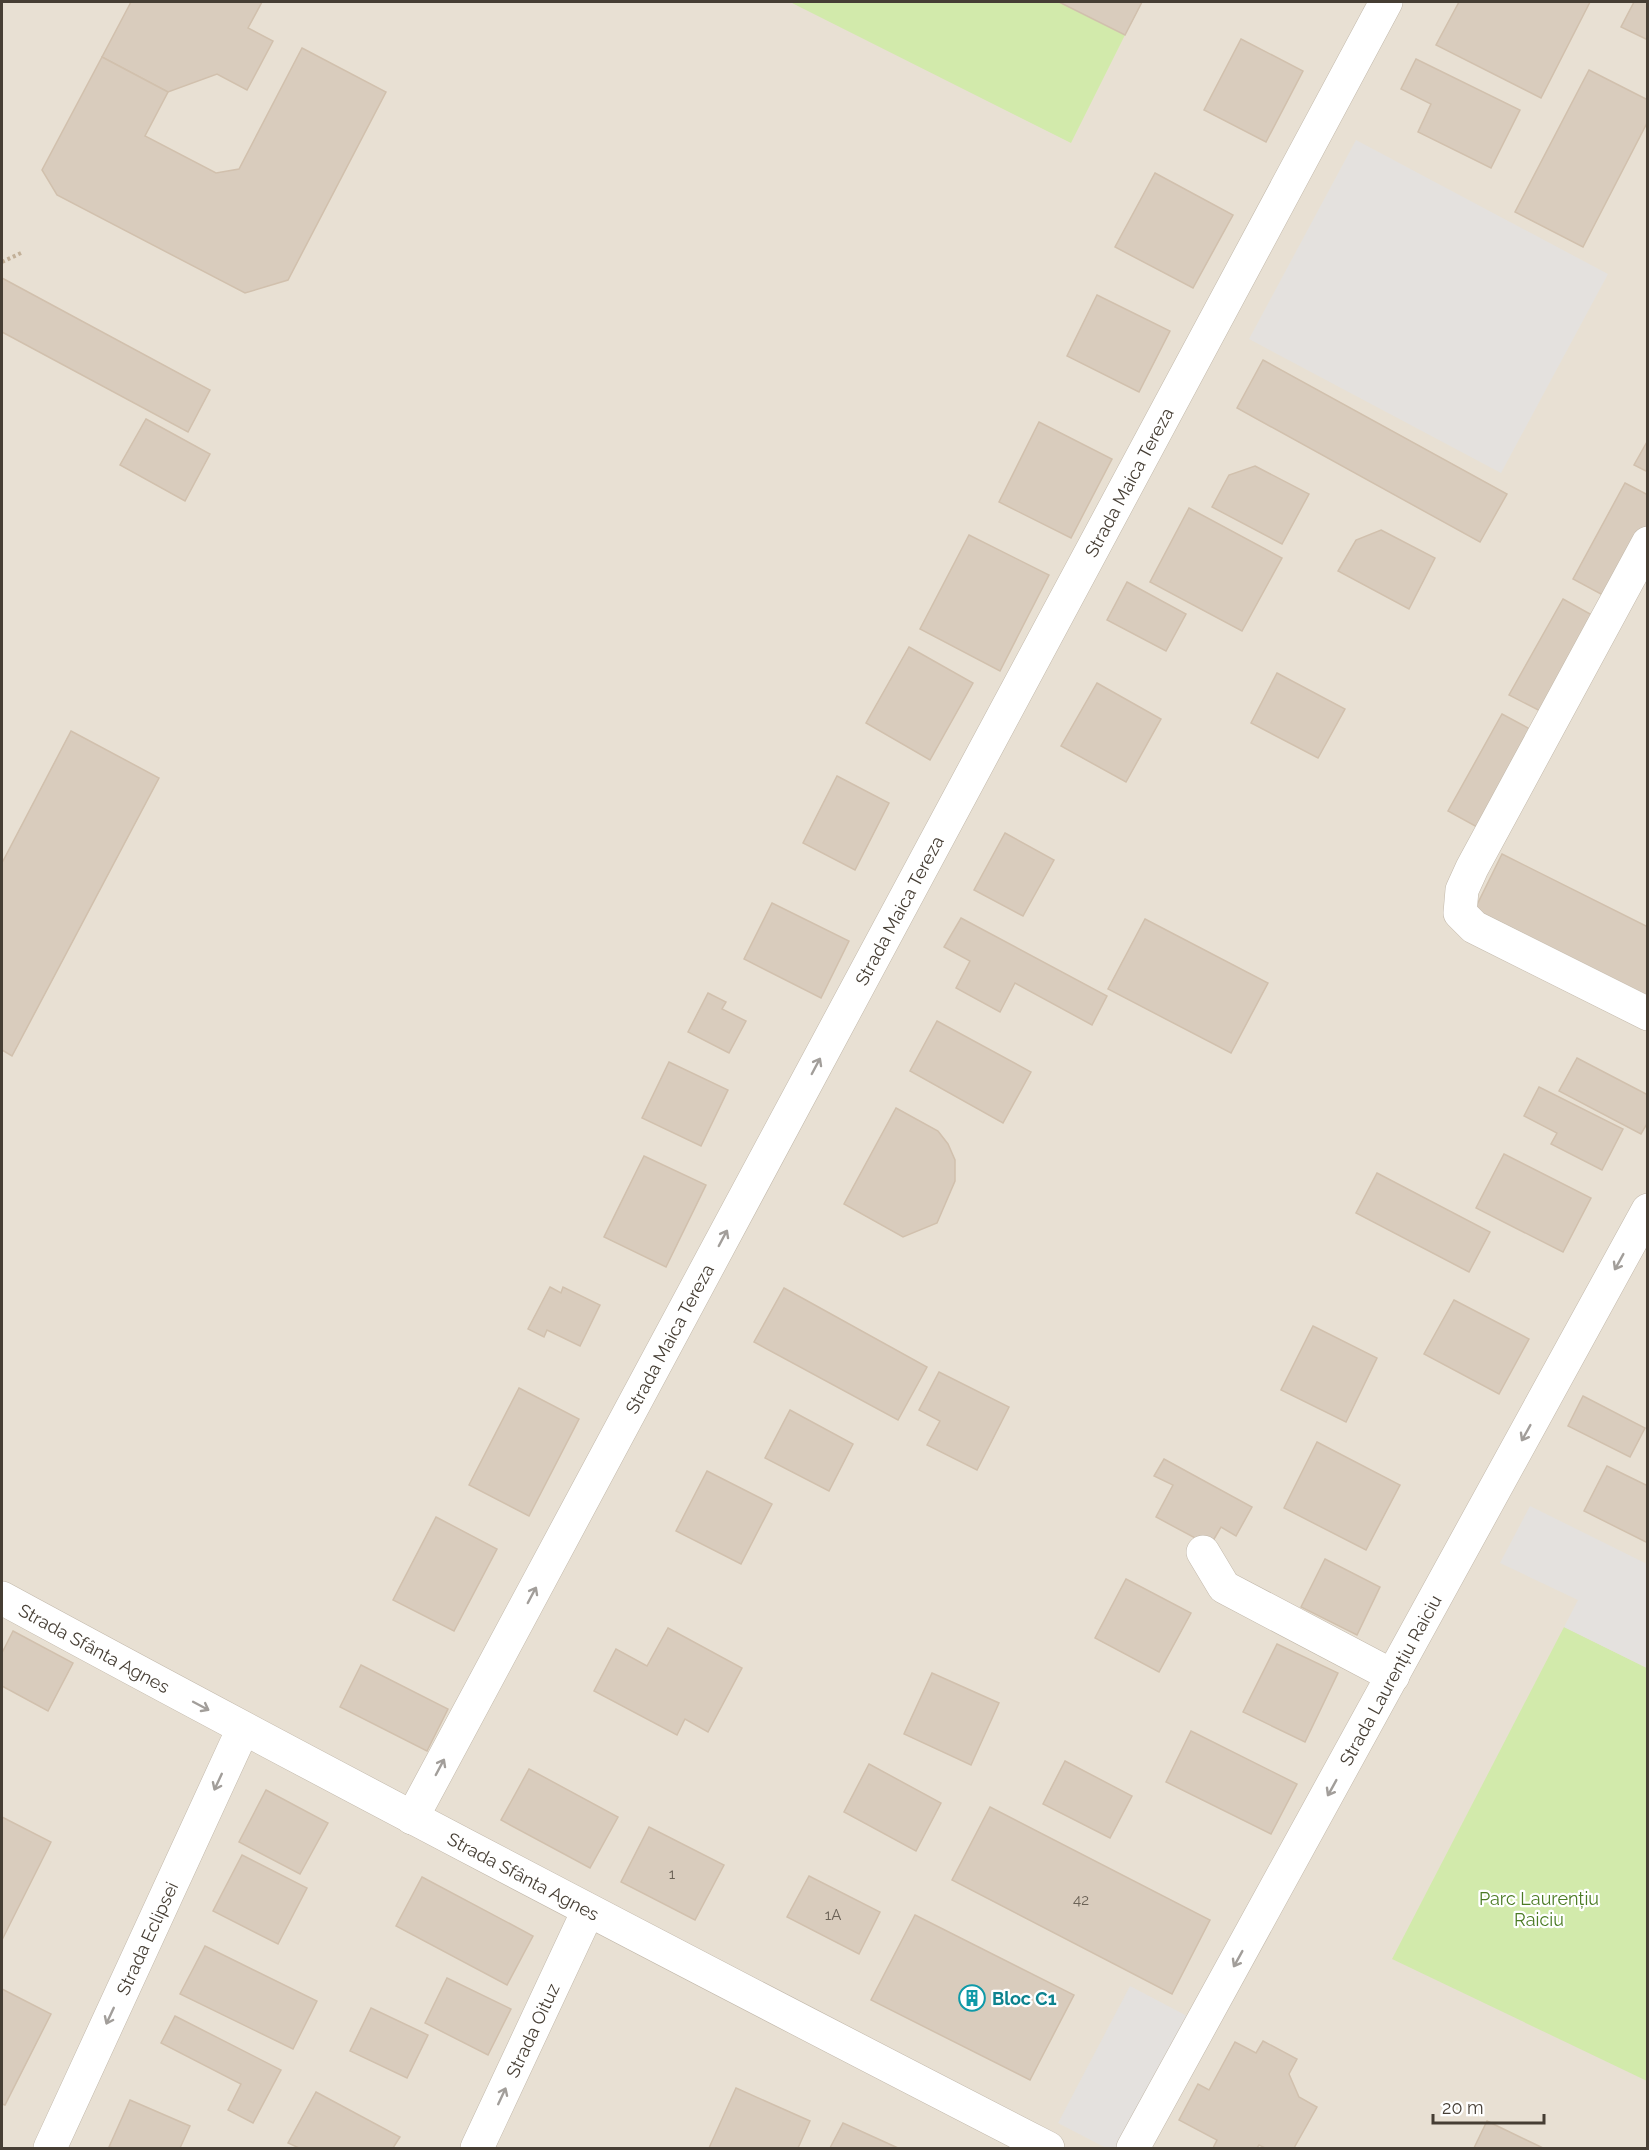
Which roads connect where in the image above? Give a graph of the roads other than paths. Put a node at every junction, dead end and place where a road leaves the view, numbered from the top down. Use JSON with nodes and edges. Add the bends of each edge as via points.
{"nodes":[{"id":1,"x":1386,"y":2,"type":"edge"},
{"id":2,"x":1647,"y":543,"type":"edge"},
{"id":3,"x":1647,"y":1014,"type":"edge"},
{"id":4,"x":1647,"y":1210,"type":"edge"},
{"id":5,"x":1203,"y":1552,"type":"dead end"},
{"id":6,"x":2,"y":1598,"type":"edge"},
{"id":7,"x":1393,"y":1676,"type":"junction"},
{"id":8,"x":243,"y":1729,"type":"junction"},
{"id":9,"x":412,"y":1818,"type":"junction"},
{"id":10,"x":588,"y":1911,"type":"junction"},
{"id":11,"x":50,"y":2148,"type":"edge"},
{"id":12,"x":477,"y":2148,"type":"edge"},
{"id":13,"x":1048,"y":2148,"type":"edge"},
{"id":14,"x":1133,"y":2148,"type":"edge"}],
"edges":[{"from":9,"to":1,"type":"street","name":"Strada Maica Tereza","one_way":true},
{"from":2,"to":3,"type":"street","via":[[1472,868],[1462,890],[1460,913],[1474,927]]},
{"from":4,"to":7,"type":"street","name":"Strada Laurențiu Raiciu","one_way":true},
{"from":5,"to":7,"type":"street","via":[[1224,1587]]},
{"from":6,"to":8,"type":"street","name":"Strada Sfânta Agnes","one_way":true},
{"from":7,"to":14,"type":"street","name":"Strada Laurențiu Raiciu","one_way":true},
{"from":8,"to":9,"type":"street","name":"Strada Sfânta Agnes"},
{"from":8,"to":11,"type":"street","name":"Strada Eclipsei","one_way":true},
{"from":9,"to":10,"type":"street","name":"Strada Sfânta Agnes"},
{"from":12,"to":10,"type":"street","name":"Strada Oituz","one_way":true},
{"from":10,"to":13,"type":"street","name":"Strada Sfânta Agnes"}]}
